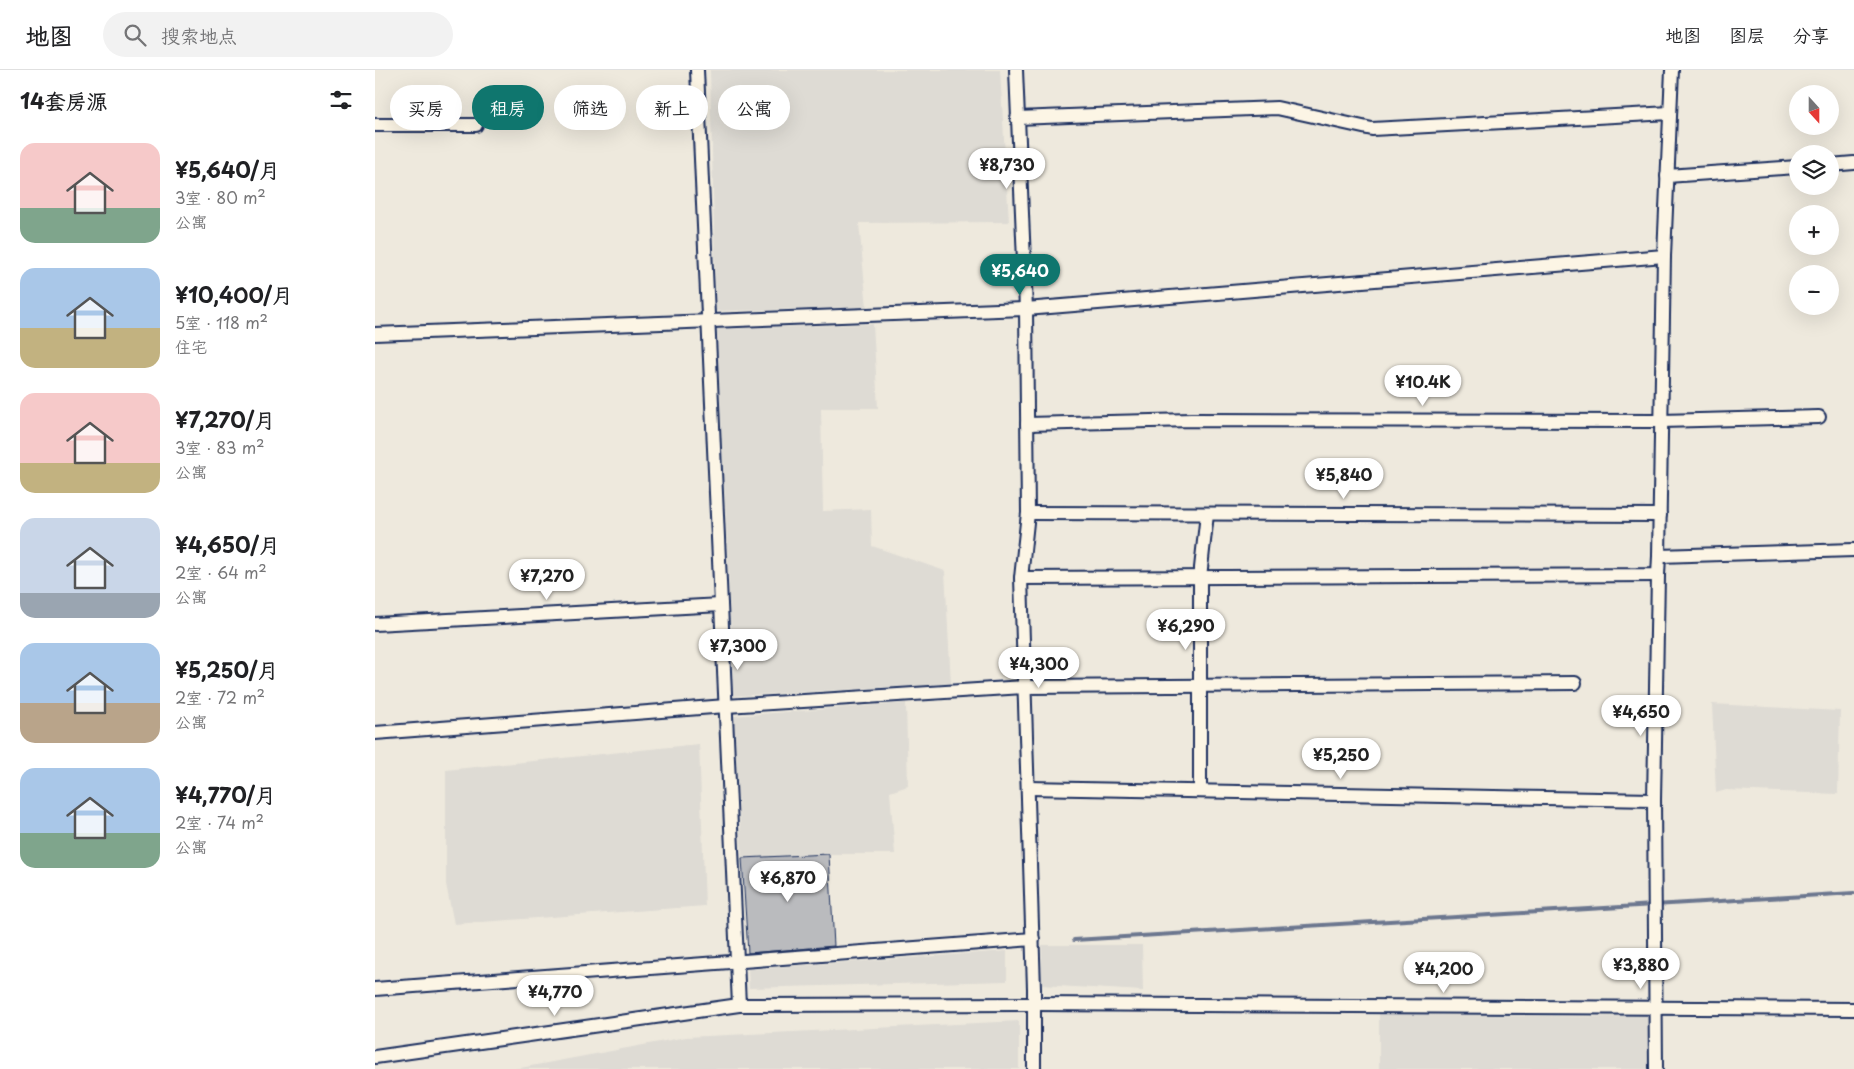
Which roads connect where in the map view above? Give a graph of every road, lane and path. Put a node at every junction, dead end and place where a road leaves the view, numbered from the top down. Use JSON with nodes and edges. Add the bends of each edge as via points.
{"nodes":[{"id":1,"x":697,"y":70,"type":"edge"},
{"id":2,"x":1016,"y":70,"type":"edge"},
{"id":3,"x":1672,"y":70,"type":"edge"},
{"id":4,"x":1670,"y":113,"type":"junction"},
{"id":5,"x":1017,"y":118,"type":"junction"},
{"id":6,"x":375,"y":124,"type":"edge"},
{"id":7,"x":472,"y":125,"type":"edge"},
{"id":8,"x":1854,"y":163,"type":"edge"},
{"id":9,"x":1839,"y":164,"type":"edge"},
{"id":10,"x":1789,"y":168,"type":"edge"},
{"id":11,"x":1667,"y":176,"type":"junction"},
{"id":12,"x":1664,"y":256,"type":"junction"},
{"id":13,"x":1026,"y":309,"type":"junction"},
{"id":14,"x":709,"y":322,"type":"junction"},
{"id":15,"x":375,"y":334,"type":"edge"},
{"id":16,"x":1819,"y":417,"type":"dead end"},
{"id":17,"x":1661,"y":421,"type":"junction"},
{"id":18,"x":1027,"y":424,"type":"junction"},
{"id":19,"x":1028,"y":513,"type":"junction"},
{"id":20,"x":1207,"y":514,"type":"junction"},
{"id":21,"x":1660,"y":515,"type":"junction"},
{"id":22,"x":1854,"y":550,"type":"edge"},
{"id":23,"x":1659,"y":556,"type":"junction"},
{"id":24,"x":1658,"y":575,"type":"junction"},
{"id":25,"x":1200,"y":577,"type":"junction"},
{"id":26,"x":1021,"y":578,"type":"junction"},
{"id":27,"x":721,"y":605,"type":"junction"},
{"id":28,"x":375,"y":624,"type":"edge"},
{"id":29,"x":1575,"y":683,"type":"dead end"},
{"id":30,"x":1199,"y":686,"type":"junction"},
{"id":31,"x":1025,"y":687,"type":"junction"},
{"id":32,"x":726,"y":706,"type":"junction"},
{"id":33,"x":375,"y":733,"type":"edge"},
{"id":34,"x":1028,"y":788,"type":"junction"},
{"id":35,"x":1200,"y":791,"type":"junction"},
{"id":36,"x":1654,"y":800,"type":"junction"},
{"id":37,"x":1033,"y":940,"type":"junction"},
{"id":38,"x":737,"y":961,"type":"junction"},
{"id":39,"x":375,"y":989,"type":"edge"},
{"id":40,"x":1035,"y":1004,"type":"junction"},
{"id":41,"x":739,"y":1005,"type":"junction"},
{"id":42,"x":1655,"y":1009,"type":"junction"},
{"id":43,"x":1854,"y":1009,"type":"edge"},
{"id":44,"x":375,"y":1057,"type":"edge"},
{"id":45,"x":1035,"y":1069,"type":"edge"},
{"id":46,"x":1656,"y":1069,"type":"edge"}],
"edges":[{"from":1,"to":14,"type":"street"},
{"from":2,"to":5,"type":"street"},
{"from":3,"to":4,"type":"street"},
{"from":4,"to":5,"type":"street","via":[[1372,130],[1277,108]]},
{"from":4,"to":11,"type":"street"},
{"from":5,"to":13,"type":"street"},
{"from":6,"to":7,"type":"street"},
{"from":8,"to":9,"type":"street"},
{"from":10,"to":11,"type":"street"},
{"from":11,"to":12,"type":"street"},
{"from":12,"to":13,"type":"street"},
{"from":12,"to":17,"type":"street"},
{"from":13,"to":14,"type":"street"},
{"from":13,"to":18,"type":"street"},
{"from":14,"to":15,"type":"street"},
{"from":14,"to":27,"type":"street"},
{"from":16,"to":17,"type":"street"},
{"from":17,"to":18,"type":"street","via":[[1192,420]]},
{"from":17,"to":21,"type":"street"},
{"from":18,"to":19,"type":"street"},
{"from":19,"to":20,"type":"street"},
{"from":19,"to":26,"type":"street"},
{"from":20,"to":21,"type":"street"},
{"from":20,"to":25,"type":"street"},
{"from":21,"to":23,"type":"street"},
{"from":22,"to":23,"type":"street"},
{"from":23,"to":24,"type":"street"},
{"from":24,"to":25,"type":"street"},
{"from":24,"to":36,"type":"street"},
{"from":25,"to":26,"type":"street"},
{"from":25,"to":30,"type":"street"},
{"from":26,"to":31,"type":"street"},
{"from":27,"to":28,"type":"street"},
{"from":27,"to":32,"type":"street"},
{"from":29,"to":30,"type":"street"},
{"from":30,"to":31,"type":"street"},
{"from":30,"to":35,"type":"street"},
{"from":31,"to":32,"type":"street"},
{"from":31,"to":34,"type":"street"},
{"from":32,"to":33,"type":"street"},
{"from":32,"to":38,"type":"street"},
{"from":34,"to":35,"type":"street"},
{"from":34,"to":37,"type":"street"},
{"from":35,"to":36,"type":"street"},
{"from":36,"to":42,"type":"street"},
{"from":37,"to":38,"type":"street"},
{"from":37,"to":40,"type":"street"},
{"from":38,"to":39,"type":"street"},
{"from":38,"to":41,"type":"street"},
{"from":40,"to":41,"type":"street"},
{"from":40,"to":42,"type":"street"},
{"from":40,"to":45,"type":"street"},
{"from":41,"to":44,"type":"street"},
{"from":42,"to":43,"type":"street"},
{"from":42,"to":46,"type":"street"}]}
